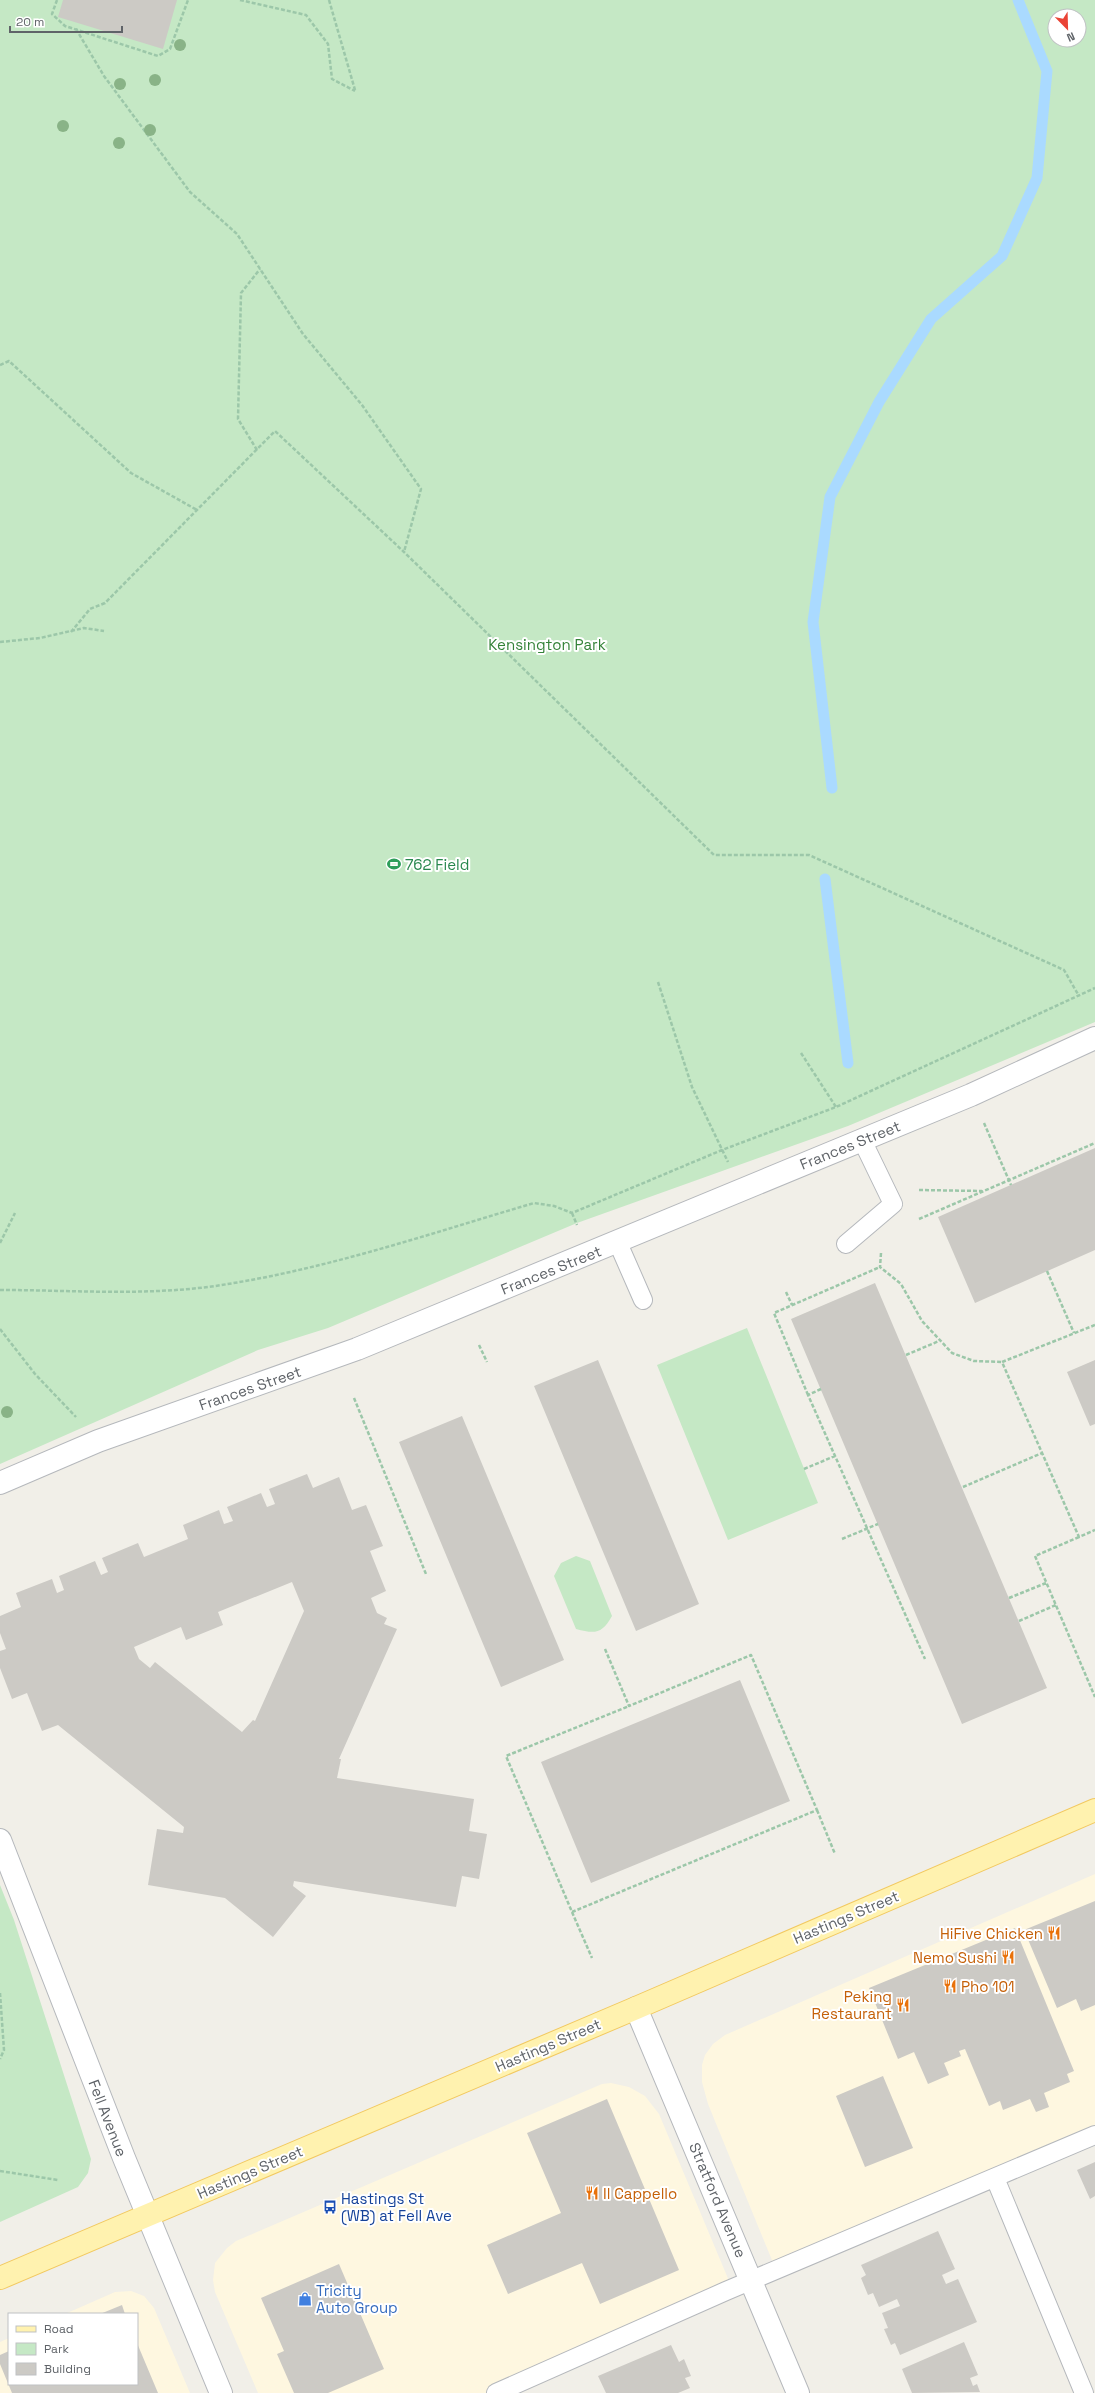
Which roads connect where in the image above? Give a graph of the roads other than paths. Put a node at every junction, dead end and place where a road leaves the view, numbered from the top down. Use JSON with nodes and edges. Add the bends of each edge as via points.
{"nodes":[{"id":1,"x":1095,"y":1038,"type":"edge"},
{"id":2,"x":862,"y":1140,"type":"junction"},
{"id":3,"x":618,"y":1243,"type":"junction"},
{"id":4,"x":846,"y":1244,"type":"dead end"},
{"id":5,"x":643,"y":1300,"type":"dead end"},
{"id":6,"x":0,"y":1483,"type":"edge"},
{"id":7,"x":1095,"y":1810,"type":"edge"},
{"id":8,"x":0,"y":1840,"type":"edge"},
{"id":9,"x":636,"y":2008,"type":"junction"},
{"id":10,"x":1095,"y":2135,"type":"edge"},
{"id":11,"x":995,"y":2178,"type":"junction"},
{"id":12,"x":147,"y":2215,"type":"junction"},
{"id":13,"x":0,"y":2278,"type":"edge"},
{"id":14,"x":752,"y":2280,"type":"junction"},
{"id":15,"x":506,"y":2391,"type":"edge"},
{"id":16,"x":221,"y":2393,"type":"edge"},
{"id":17,"x":798,"y":2393,"type":"edge"},
{"id":18,"x":1084,"y":2393,"type":"edge"}],
"edges":[{"from":1,"to":2,"type":"street","name":"Frances Street","via":[[971,1095]]},
{"from":2,"to":3,"type":"street","name":"Frances Street"},
{"from":2,"to":4,"type":"lane","via":[[893,1204]]},
{"from":3,"to":5,"type":"lane"},
{"from":3,"to":6,"type":"street","name":"Frances Street","via":[[335,1358],[98,1441]]},
{"from":7,"to":9,"type":"main road","name":"Hastings Street"},
{"from":8,"to":12,"type":"street","name":"Fell Avenue"},
{"from":9,"to":12,"type":"main road","name":"Hastings Street"},
{"from":9,"to":14,"type":"street","name":"Stratford Avenue"},
{"from":10,"to":11,"type":"lane"},
{"from":11,"to":14,"type":"lane"},
{"from":11,"to":18,"type":"lane"},
{"from":12,"to":13,"type":"main road","name":"Hastings Street"},
{"from":12,"to":16,"type":"street","name":"Fell Avenue"},
{"from":14,"to":15,"type":"lane"},
{"from":14,"to":17,"type":"street","name":"Stratford Avenue"}]}
